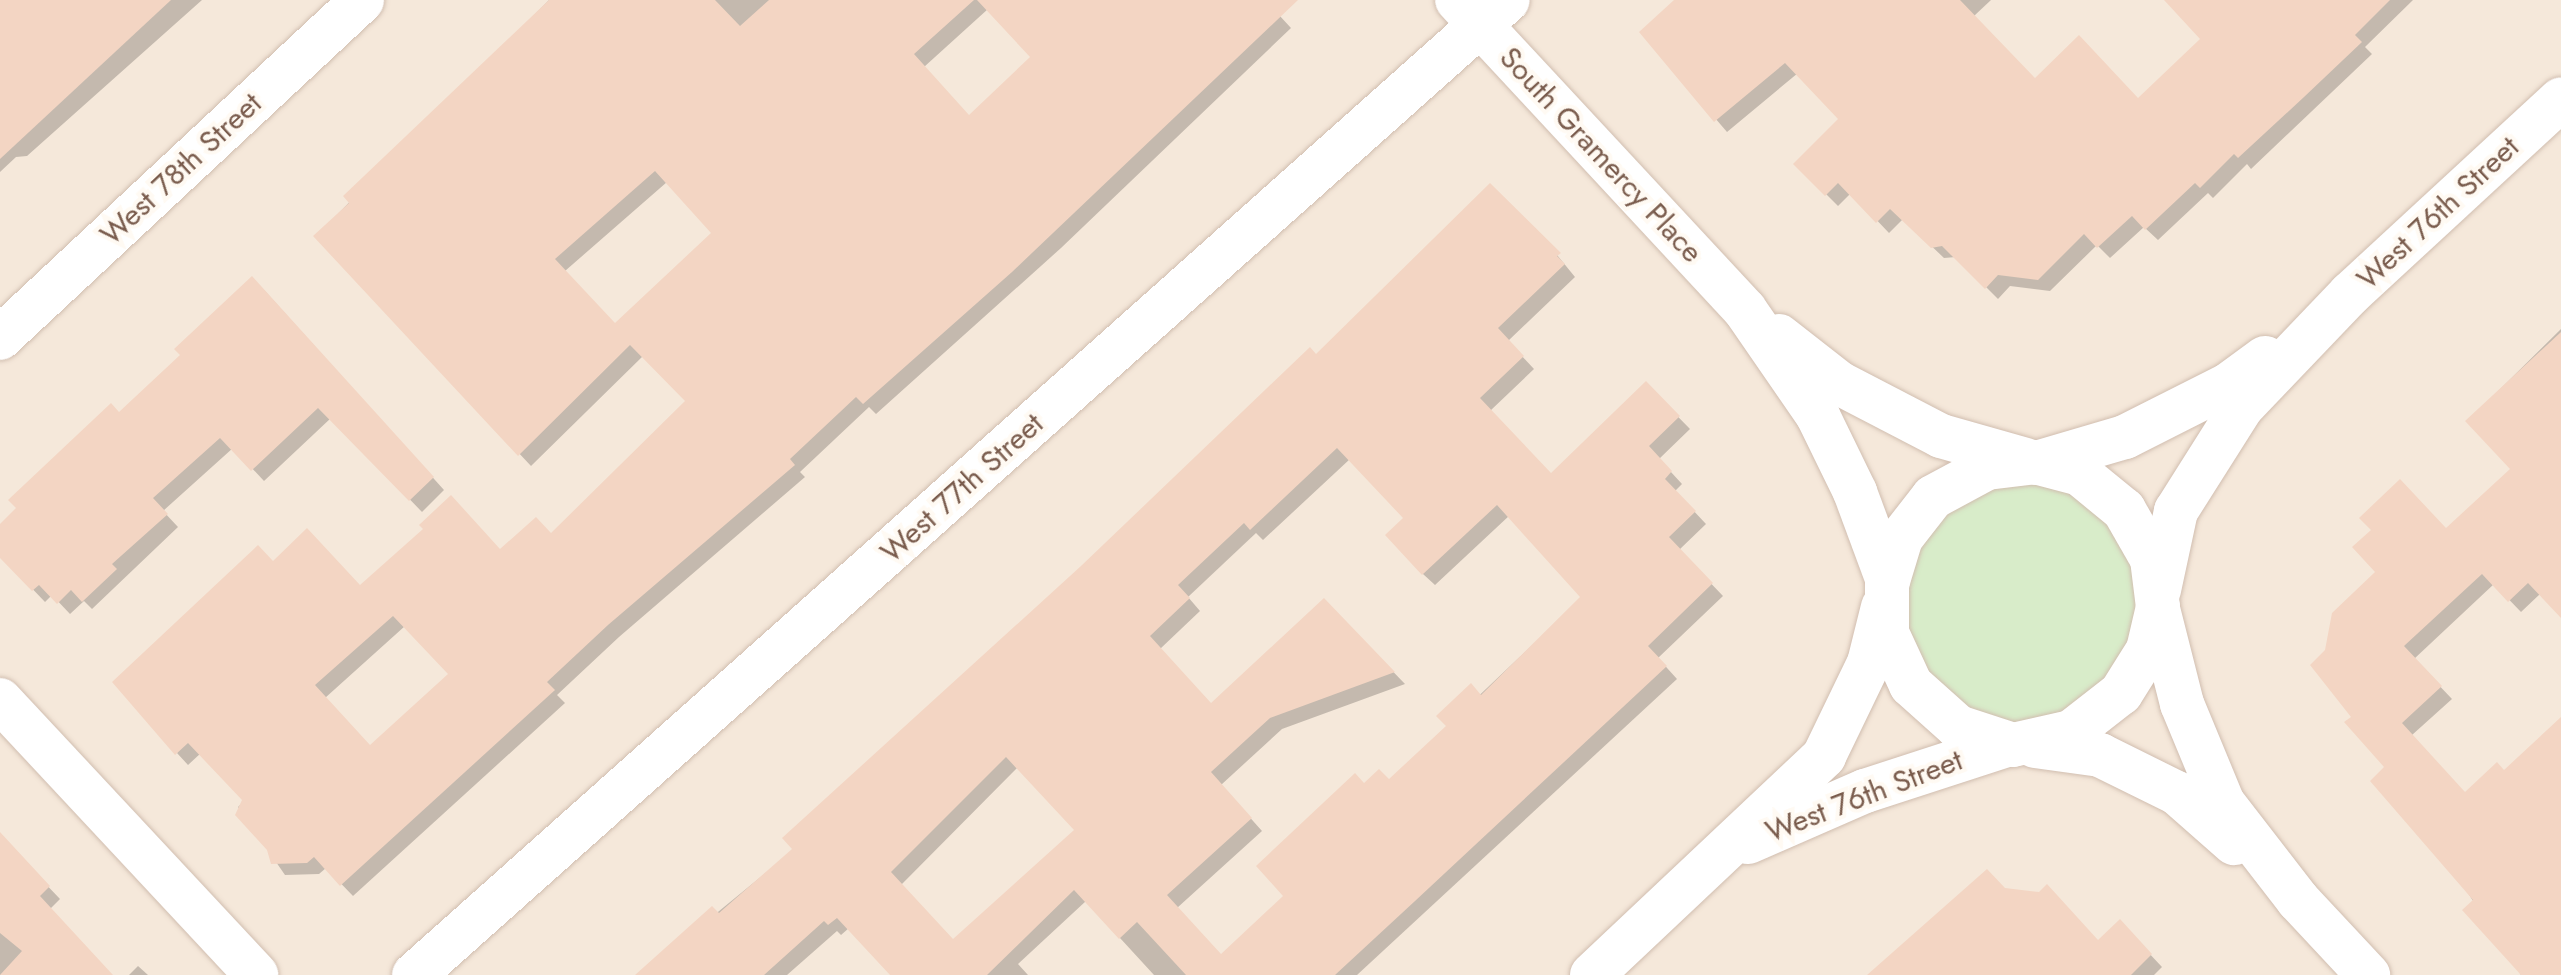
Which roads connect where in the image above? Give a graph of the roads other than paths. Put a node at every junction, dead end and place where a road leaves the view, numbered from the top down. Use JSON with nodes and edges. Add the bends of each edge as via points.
{"nodes":[{"id":1,"x":362,"y":0,"type":"edge"},
{"id":2,"x":1482,"y":9,"type":"edge"},
{"id":3,"x":2561,"y":99,"type":"edge"},
{"id":4,"x":2350,"y":294,"type":"junction"},
{"id":5,"x":1745,"y":310,"type":"junction"},
{"id":6,"x":0,"y":338,"type":"edge"},
{"id":7,"x":2034,"y":462,"type":"junction"},
{"id":8,"x":1888,"y":585,"type":"junction"},
{"id":9,"x":2157,"y":604,"type":"junction"},
{"id":10,"x":0,"y":700,"type":"edge"},
{"id":11,"x":2013,"y":744,"type":"junction"},
{"id":12,"x":1720,"y":855,"type":"junction"},
{"id":13,"x":2298,"y":900,"type":"junction"},
{"id":14,"x":256,"y":975,"type":"edge"},
{"id":15,"x":414,"y":975,"type":"edge"},
{"id":16,"x":1592,"y":975,"type":"edge"},
{"id":17,"x":2368,"y":975,"type":"edge"}],
"edges":[{"from":1,"to":6,"type":"street","name":"West 78th Street"},
{"from":2,"to":5,"type":"street","name":"South Gramercy Place"},
{"from":2,"to":15,"type":"street","name":"West 77th Street"},
{"from":3,"to":4,"type":"street","name":"West 76th Street"},
{"from":4,"to":7,"type":"street","name":"West 76th Street","via":[[2228,385],[2125,437]]},
{"from":4,"to":9,"type":"street","name":"West 76th Street","via":[[2241,408],[2176,511]]},
{"from":5,"to":7,"type":"street","name":"South Gramercy Place","via":[[1839,383],[1941,436]]},
{"from":5,"to":8,"type":"street","name":"South Gramercy Place","via":[[1818,416],[1855,492]]},
{"from":7,"to":8,"type":"street","via":[[1987,468],[1933,497],[1901,538]]},
{"from":7,"to":9,"type":"street","via":[[2080,474],[2124,510],[2152,559]]},
{"from":8,"to":11,"type":"street","via":[[1887,633],[1911,685],[1958,727]]},
{"from":8,"to":12,"type":"street","name":"West 76th Street","via":[[1869,663],[1824,756]]},
{"from":9,"to":11,"type":"street","via":[[2148,650],[2121,693],[2071,732]]},
{"from":9,"to":13,"type":"street","via":[[2182,704],[2223,803]]},
{"from":10,"to":14,"type":"street"},
{"from":11,"to":12,"type":"street","name":"West 76th Street","via":[[1865,791]]},
{"from":11,"to":13,"type":"street","via":[[2100,755],[2177,793]]},
{"from":12,"to":16,"type":"street","name":"West 76th Street"},
{"from":13,"to":17,"type":"street"}]}
